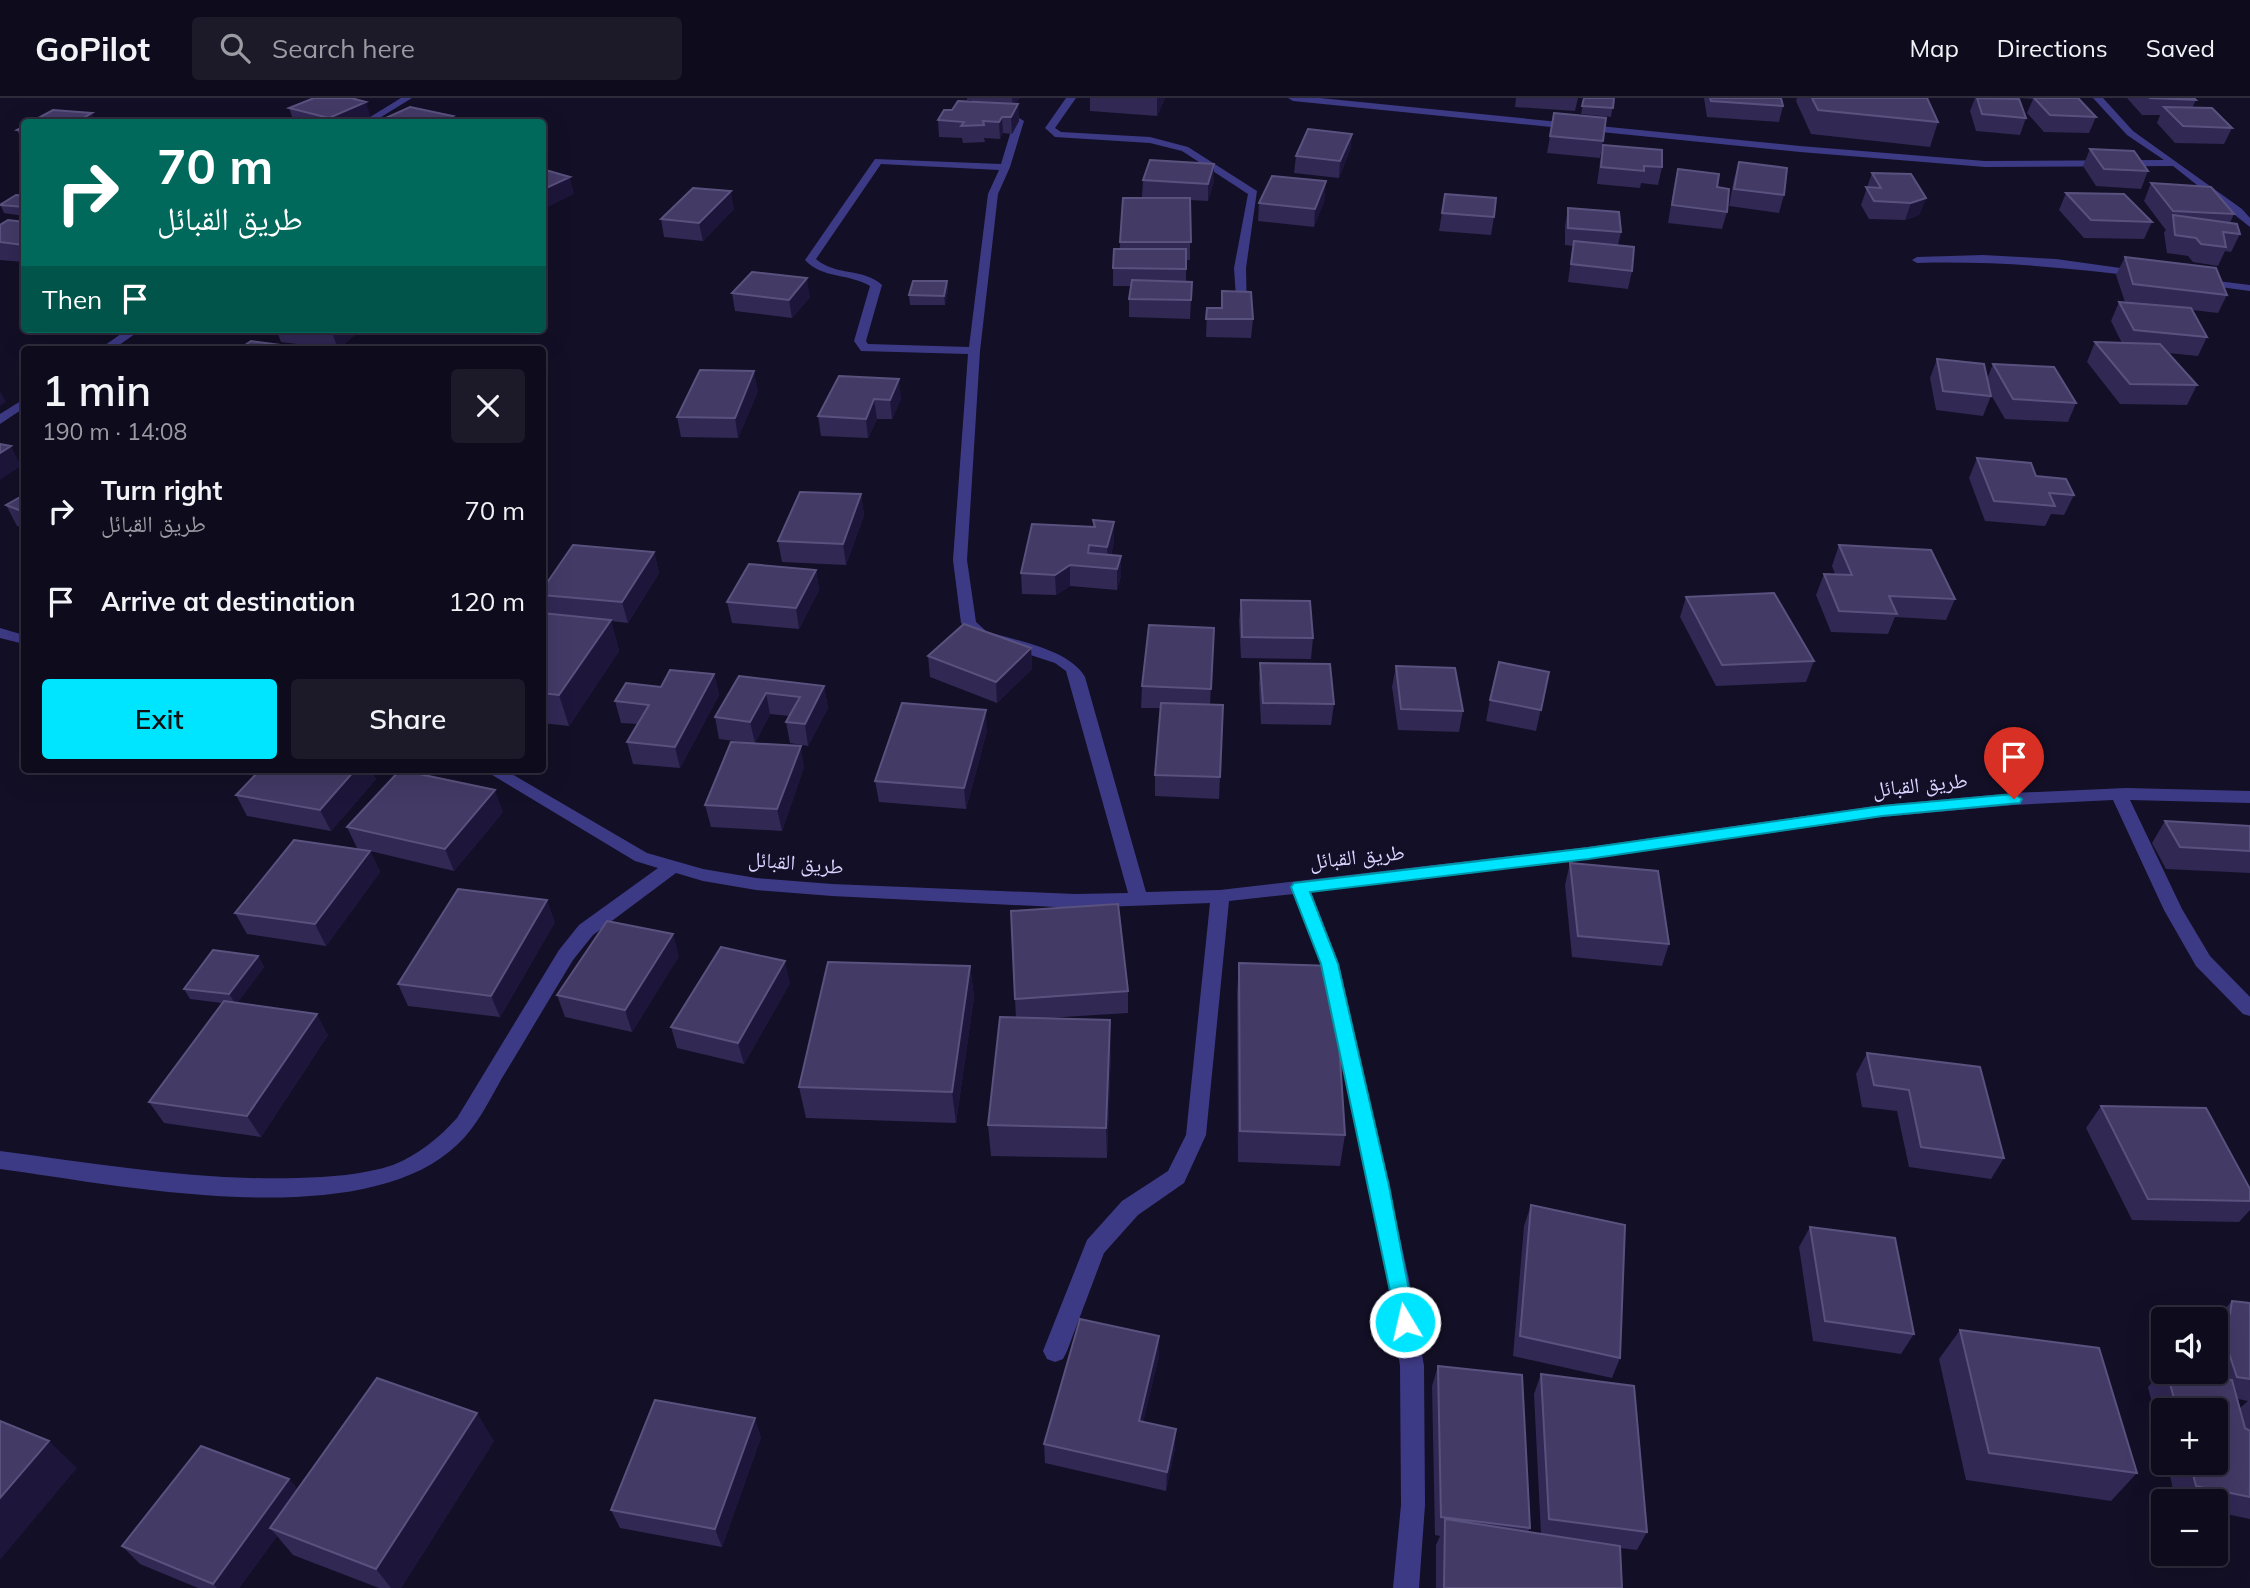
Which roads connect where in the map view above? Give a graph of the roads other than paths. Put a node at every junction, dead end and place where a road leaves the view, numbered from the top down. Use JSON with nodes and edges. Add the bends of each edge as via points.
{"nodes":[{"id":1,"x":407,"y":98,"type":"edge"},
{"id":2,"x":1071,"y":98,"type":"edge"},
{"id":3,"x":1293,"y":98,"type":"edge"},
{"id":4,"x":2098,"y":98,"type":"edge"},
{"id":5,"x":372,"y":119,"type":"edge"},
{"id":6,"x":1019,"y":121,"type":"dead end"},
{"id":7,"x":2175,"y":163,"type":"junction"},
{"id":8,"x":1005,"y":167,"type":"junction"},
{"id":9,"x":2250,"y":224,"type":"edge"},
{"id":10,"x":1917,"y":260,"type":"dead end"},
{"id":11,"x":2154,"y":276,"type":"edge"},
{"id":12,"x":2182,"y":279,"type":"edge"},
{"id":13,"x":2250,"y":288,"type":"edge"},
{"id":14,"x":1242,"y":313,"type":"edge"},
{"id":15,"x":130,"y":333,"type":"edge"},
{"id":16,"x":110,"y":346,"type":"edge"},
{"id":17,"x":974,"y":351,"type":"junction"},
{"id":18,"x":21,"y":405,"type":"edge"},
{"id":19,"x":0,"y":420,"type":"edge"},
{"id":20,"x":0,"y":633,"type":"edge"},
{"id":21,"x":21,"y":639,"type":"edge"},
{"id":22,"x":497,"y":773,"type":"edge"},
{"id":23,"x":2119,"y":794,"type":"junction"},
{"id":24,"x":2250,"y":797,"type":"edge"},
{"id":25,"x":671,"y":867,"type":"junction"},
{"id":26,"x":1300,"y":887,"type":"junction"},
{"id":27,"x":1220,"y":896,"type":"junction"},
{"id":28,"x":1139,"y":899,"type":"junction"},
{"id":29,"x":2250,"y":1009,"type":"edge"},
{"id":30,"x":0,"y":1160,"type":"edge"},
{"id":31,"x":1055,"y":1351,"type":"dead end"},
{"id":32,"x":1406,"y":1588,"type":"edge"}],
"edges":[{"from":1,"to":5,"type":"street"},
{"from":2,"to":14,"type":"street","via":[[1050,128],[1058,135],[1150,139],[1185,149],[1253,193],[1240,268]]},
{"from":3,"to":7,"type":"street","via":[[1985,164]]},
{"from":4,"to":7,"type":"street","via":[[2130,133]]},
{"from":6,"to":8,"type":"street"},
{"from":7,"to":9,"type":"street"},
{"from":8,"to":17,"type":"street","via":[[993,194]]},
{"from":8,"to":17,"type":"street","via":[[878,161],[810,260],[876,285],[860,341],[865,348]]},
{"from":10,"to":11,"type":"street","via":[[2056,262]]},
{"from":12,"to":13,"type":"street"},
{"from":15,"to":16,"type":"street"},
{"from":17,"to":28,"type":"street","via":[[960,561],[969,623],[981,634],[1072,667]]},
{"from":18,"to":19,"type":"street"},
{"from":20,"to":21,"type":"street"},
{"from":22,"to":25,"type":"street","name":"طريق القبائل","via":[[641,857]]},
{"from":23,"to":24,"type":"street","name":"طريق القبائل"},
{"from":23,"to":26,"type":"street","name":"طريق القبائل","via":[[1882,811],[1588,853]]},
{"from":23,"to":29,"type":"street","via":[[2173,910],[2203,961]]},
{"from":25,"to":28,"type":"street","name":"طريق القبائل","via":[[756,884],[832,890],[1075,901]]},
{"from":25,"to":30,"type":"street","via":[[586,930],[566,955],[464,1124],[443,1147],[400,1171],[347,1183],[266,1189]]},
{"from":26,"to":27,"type":"street","name":"طريق القبائل"},
{"from":26,"to":32,"type":"street","via":[[1330,964],[1398,1279],[1412,1366],[1413,1504]]},
{"from":27,"to":28,"type":"street","name":"طريق القبائل"},
{"from":27,"to":31,"type":"street","via":[[1196,1135],[1177,1177],[1130,1208],[1095,1247]]}]}
